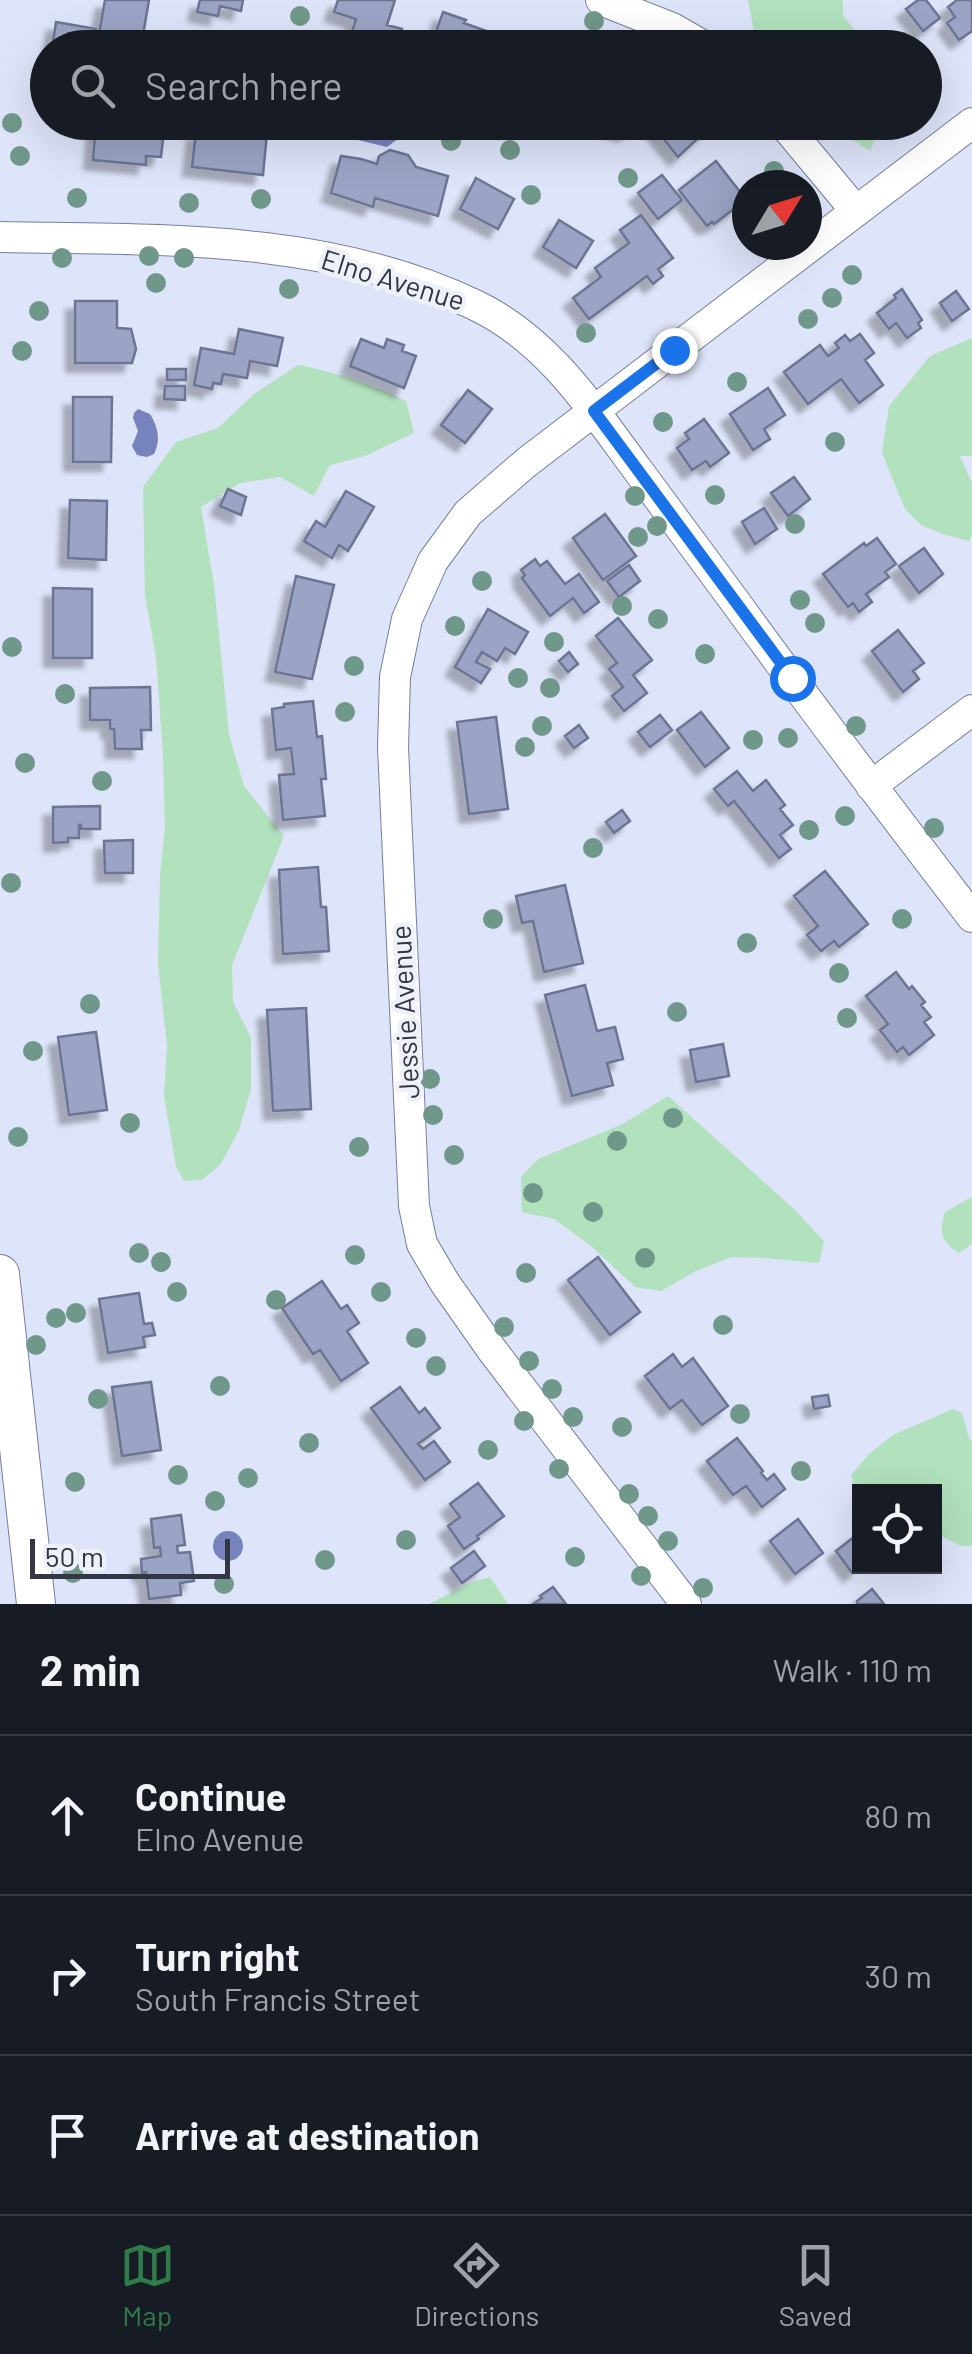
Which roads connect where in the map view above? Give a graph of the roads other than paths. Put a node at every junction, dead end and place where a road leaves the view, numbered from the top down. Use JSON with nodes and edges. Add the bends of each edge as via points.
{"nodes":[{"id":1,"x":602,"y":0,"type":"edge"},
{"id":2,"x":676,"y":30,"type":"edge"},
{"id":3,"x":972,"y":123,"type":"edge"},
{"id":4,"x":797,"y":140,"type":"edge"},
{"id":5,"x":856,"y":211,"type":"junction"},
{"id":6,"x":0,"y":237,"type":"edge"},
{"id":7,"x":594,"y":411,"type":"junction"},
{"id":8,"x":972,"y":710,"type":"edge"},
{"id":9,"x":871,"y":786,"type":"junction"},
{"id":10,"x":972,"y":917,"type":"edge"},
{"id":11,"x":0,"y":1274,"type":"edge"},
{"id":12,"x":36,"y":1604,"type":"edge"},
{"id":13,"x":686,"y":1604,"type":"edge"}],
"edges":[{"from":1,"to":2,"type":"street"},
{"from":3,"to":5,"type":"street","name":"Jessie Avenue"},
{"from":4,"to":5,"type":"street"},
{"from":5,"to":7,"type":"street","name":"Jessie Avenue"},
{"from":6,"to":7,"type":"street","name":"Elno Avenue","via":[[256,245],[387,272],[510,324]]},
{"from":7,"to":9,"type":"street","name":"Elno Avenue"},
{"from":7,"to":13,"type":"street","name":"Jessie Avenue","via":[[468,514],[433,561],[407,619],[395,677],[393,747],[414,1206],[422,1244],[445,1283]]},
{"from":8,"to":9,"type":"street"},
{"from":9,"to":10,"type":"street","name":"Elno Avenue"},
{"from":11,"to":12,"type":"street"}]}
